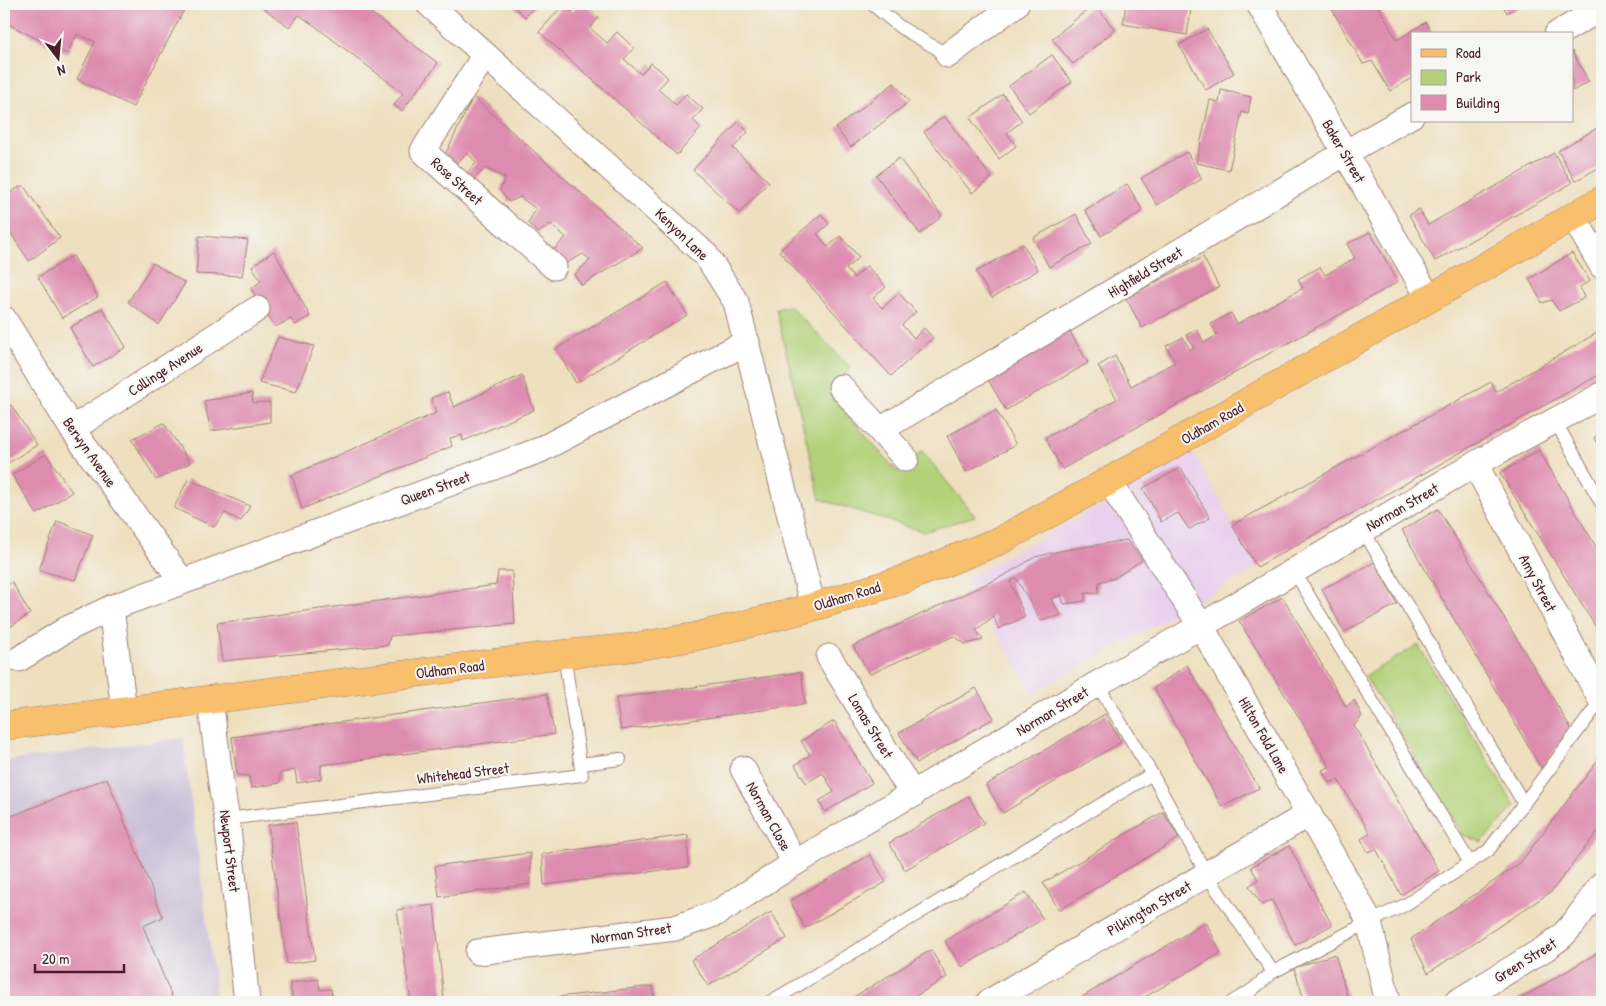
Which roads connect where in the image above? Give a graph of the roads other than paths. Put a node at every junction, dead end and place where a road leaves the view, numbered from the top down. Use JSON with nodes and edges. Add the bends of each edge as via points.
{"nodes":[{"id":1,"x":429,"y":4,"type":"edge"},
{"id":2,"x":872,"y":4,"type":"edge"},
{"id":3,"x":1016,"y":4,"type":"edge"},
{"id":4,"x":1259,"y":4,"type":"edge"},
{"id":5,"x":1602,"y":8,"type":"edge"},
{"id":6,"x":1560,"y":32,"type":"edge"},
{"id":7,"x":485,"y":55,"type":"junction"},
{"id":8,"x":948,"y":55,"type":"joint"},
{"id":9,"x":1411,"y":117,"type":"edge"},
{"id":10,"x":1345,"y":154,"type":"junction"},
{"id":11,"x":1602,"y":200,"type":"edge"},
{"id":12,"x":1573,"y":216,"type":"junction"},
{"id":13,"x":1602,"y":266,"type":"edge"},
{"id":14,"x":554,"y":268,"type":"dead end"},
{"id":15,"x":1429,"y":298,"type":"junction"},
{"id":16,"x":257,"y":309,"type":"dead end"},
{"id":17,"x":4,"y":319,"type":"edge"},
{"id":18,"x":747,"y":342,"type":"junction"},
{"id":19,"x":842,"y":387,"type":"dead end"},
{"id":20,"x":1602,"y":395,"type":"edge"},
{"id":21,"x":1555,"y":421,"type":"junction"},
{"id":22,"x":72,"y":429,"type":"junction"},
{"id":23,"x":880,"y":430,"type":"junction"},
{"id":24,"x":906,"y":460,"type":"dead end"},
{"id":25,"x":1475,"y":464,"type":"junction"},
{"id":26,"x":1109,"y":481,"type":"junction"},
{"id":27,"x":1602,"y":504,"type":"edge"},
{"id":28,"x":1363,"y":530,"type":"junction"},
{"id":29,"x":1294,"y":571,"type":"junction"},
{"id":30,"x":182,"y":581,"type":"junction"},
{"id":31,"x":813,"y":607,"type":"junction"},
{"id":32,"x":111,"y":608,"type":"junction"},
{"id":33,"x":1201,"y":626,"type":"junction"},
{"id":34,"x":564,"y":654,"type":"junction"},
{"id":35,"x":829,"y":657,"type":"dead end"},
{"id":36,"x":19,"y":659,"type":"dead end"},
{"id":37,"x":1097,"y":684,"type":"junction"},
{"id":38,"x":210,"y":700,"type":"junction"},
{"id":39,"x":1602,"y":701,"type":"edge"},
{"id":40,"x":124,"y":710,"type":"junction"},
{"id":41,"x":4,"y":726,"type":"edge"},
{"id":42,"x":620,"y":759,"type":"dead end"},
{"id":43,"x":580,"y":764,"type":"junction"},
{"id":44,"x":743,"y":769,"type":"dead end"},
{"id":45,"x":1152,"y":774,"type":"junction"},
{"id":46,"x":912,"y":795,"type":"junction"},
{"id":47,"x":1524,"y":804,"type":"junction"},
{"id":48,"x":1309,"y":814,"type":"junction"},
{"id":49,"x":227,"y":820,"type":"junction"},
{"id":50,"x":795,"y":863,"type":"junction"},
{"id":51,"x":1470,"y":863,"type":"junction"},
{"id":52,"x":1206,"y":875,"type":"junction"},
{"id":53,"x":1602,"y":884,"type":"edge"},
{"id":54,"x":1369,"y":922,"type":"junction"},
{"id":55,"x":478,"y":952,"type":"dead end"},
{"id":56,"x":1273,"y":972,"type":"junction"},
{"id":57,"x":247,"y":1002,"type":"edge"},
{"id":58,"x":770,"y":1002,"type":"edge"},
{"id":59,"x":989,"y":1002,"type":"edge"},
{"id":60,"x":1232,"y":1002,"type":"edge"},
{"id":61,"x":1388,"y":1002,"type":"edge"},
{"id":62,"x":1457,"y":1002,"type":"edge"}],
"edges":[{"from":1,"to":7,"type":"street","name":"Kenyon Lane"},
{"from":2,"to":8,"type":"lane","via":[[900,27]]},
{"from":3,"to":8,"type":"street"},
{"from":4,"to":10,"type":"street","name":"Baker Street"},
{"from":5,"to":6,"type":"street"},
{"from":7,"to":14,"type":"street","name":"Rose Street","via":[[423,151]]},
{"from":7,"to":18,"type":"street","name":"Kenyon Lane","via":[[706,255],[736,302]]},
{"from":9,"to":10,"type":"street","name":"Highfield Street"},
{"from":10,"to":15,"type":"street","name":"Baker Street"},
{"from":10,"to":23,"type":"street","name":"Highfield Street"},
{"from":11,"to":12,"type":"main road","name":"Oldham Road"},
{"from":12,"to":13,"type":"street"},
{"from":12,"to":15,"type":"main road","name":"Oldham Road"},
{"from":15,"to":26,"type":"main road","name":"Oldham Road"},
{"from":16,"to":22,"type":"street","name":"Collinge Avenue"},
{"from":17,"to":22,"type":"street","name":"Berwyn Avenue"},
{"from":18,"to":30,"type":"street","name":"Queen Street","via":[[540,450]]},
{"from":18,"to":31,"type":"street","name":"Kenyon Lane"},
{"from":19,"to":23,"type":"street"},
{"from":20,"to":21,"type":"street","name":"Norman Street"},
{"from":21,"to":25,"type":"street","name":"Norman Street"},
{"from":21,"to":27,"type":"lane"},
{"from":22,"to":30,"type":"street","name":"Berwyn Avenue"},
{"from":23,"to":24,"type":"street"},
{"from":25,"to":28,"type":"street","name":"Norman Street"},
{"from":25,"to":39,"type":"street","name":"Amy Street"},
{"from":26,"to":31,"type":"main road","name":"Oldham Road","via":[[1001,540],[902,580]]},
{"from":26,"to":33,"type":"street","name":"Hilton Fold Lane"},
{"from":28,"to":29,"type":"street","name":"Norman Street"},
{"from":28,"to":47,"type":"lane"},
{"from":29,"to":33,"type":"street","name":"Norman Street"},
{"from":29,"to":51,"type":"lane"},
{"from":30,"to":32,"type":"street","name":"Queen Street"},
{"from":31,"to":34,"type":"main road","name":"Oldham Road","via":[[694,637]]},
{"from":32,"to":36,"type":"street","name":"Queen Street","via":[[67,629]]},
{"from":32,"to":40,"type":"street"},
{"from":33,"to":37,"type":"street","name":"Norman Street"},
{"from":33,"to":48,"type":"street","name":"Hilton Fold Lane"},
{"from":34,"to":38,"type":"main road","name":"Oldham Road"},
{"from":34,"to":43,"type":"lane"},
{"from":35,"to":46,"type":"street","name":"Lomas Street"},
{"from":37,"to":45,"type":"lane"},
{"from":37,"to":46,"type":"street","name":"Norman Street"},
{"from":38,"to":40,"type":"main road","name":"Oldham Road"},
{"from":38,"to":49,"type":"street","name":"Newport Street"},
{"from":39,"to":47,"type":"lane"},
{"from":40,"to":41,"type":"main road","name":"Oldham Road"},
{"from":42,"to":43,"type":"lane"},
{"from":43,"to":49,"type":"lane","name":"Whitehead Street","via":[[582,775]]},
{"from":44,"to":50,"type":"street","name":"Norman Close"},
{"from":45,"to":52,"type":"lane"},
{"from":45,"to":58,"type":"lane"},
{"from":46,"to":50,"type":"street","name":"Norman Street"},
{"from":47,"to":51,"type":"lane","via":[[1488,851]]},
{"from":48,"to":52,"type":"street","name":"Pilkington Street"},
{"from":48,"to":54,"type":"street","name":"Hilton Fold Lane"},
{"from":49,"to":57,"type":"street","name":"Newport Street"},
{"from":50,"to":55,"type":"street","name":"Norman Street","via":[[717,913],[675,928]]},
{"from":51,"to":54,"type":"lane","via":[[1404,905]]},
{"from":52,"to":56,"type":"lane"},
{"from":52,"to":59,"type":"street","name":"Pilkington Street"},
{"from":53,"to":62,"type":"street","name":"Green Street","via":[[1561,937]]},
{"from":54,"to":56,"type":"lane"},
{"from":54,"to":61,"type":"street","name":"Hilton Fold Lane"},
{"from":56,"to":60,"type":"lane"}]}
